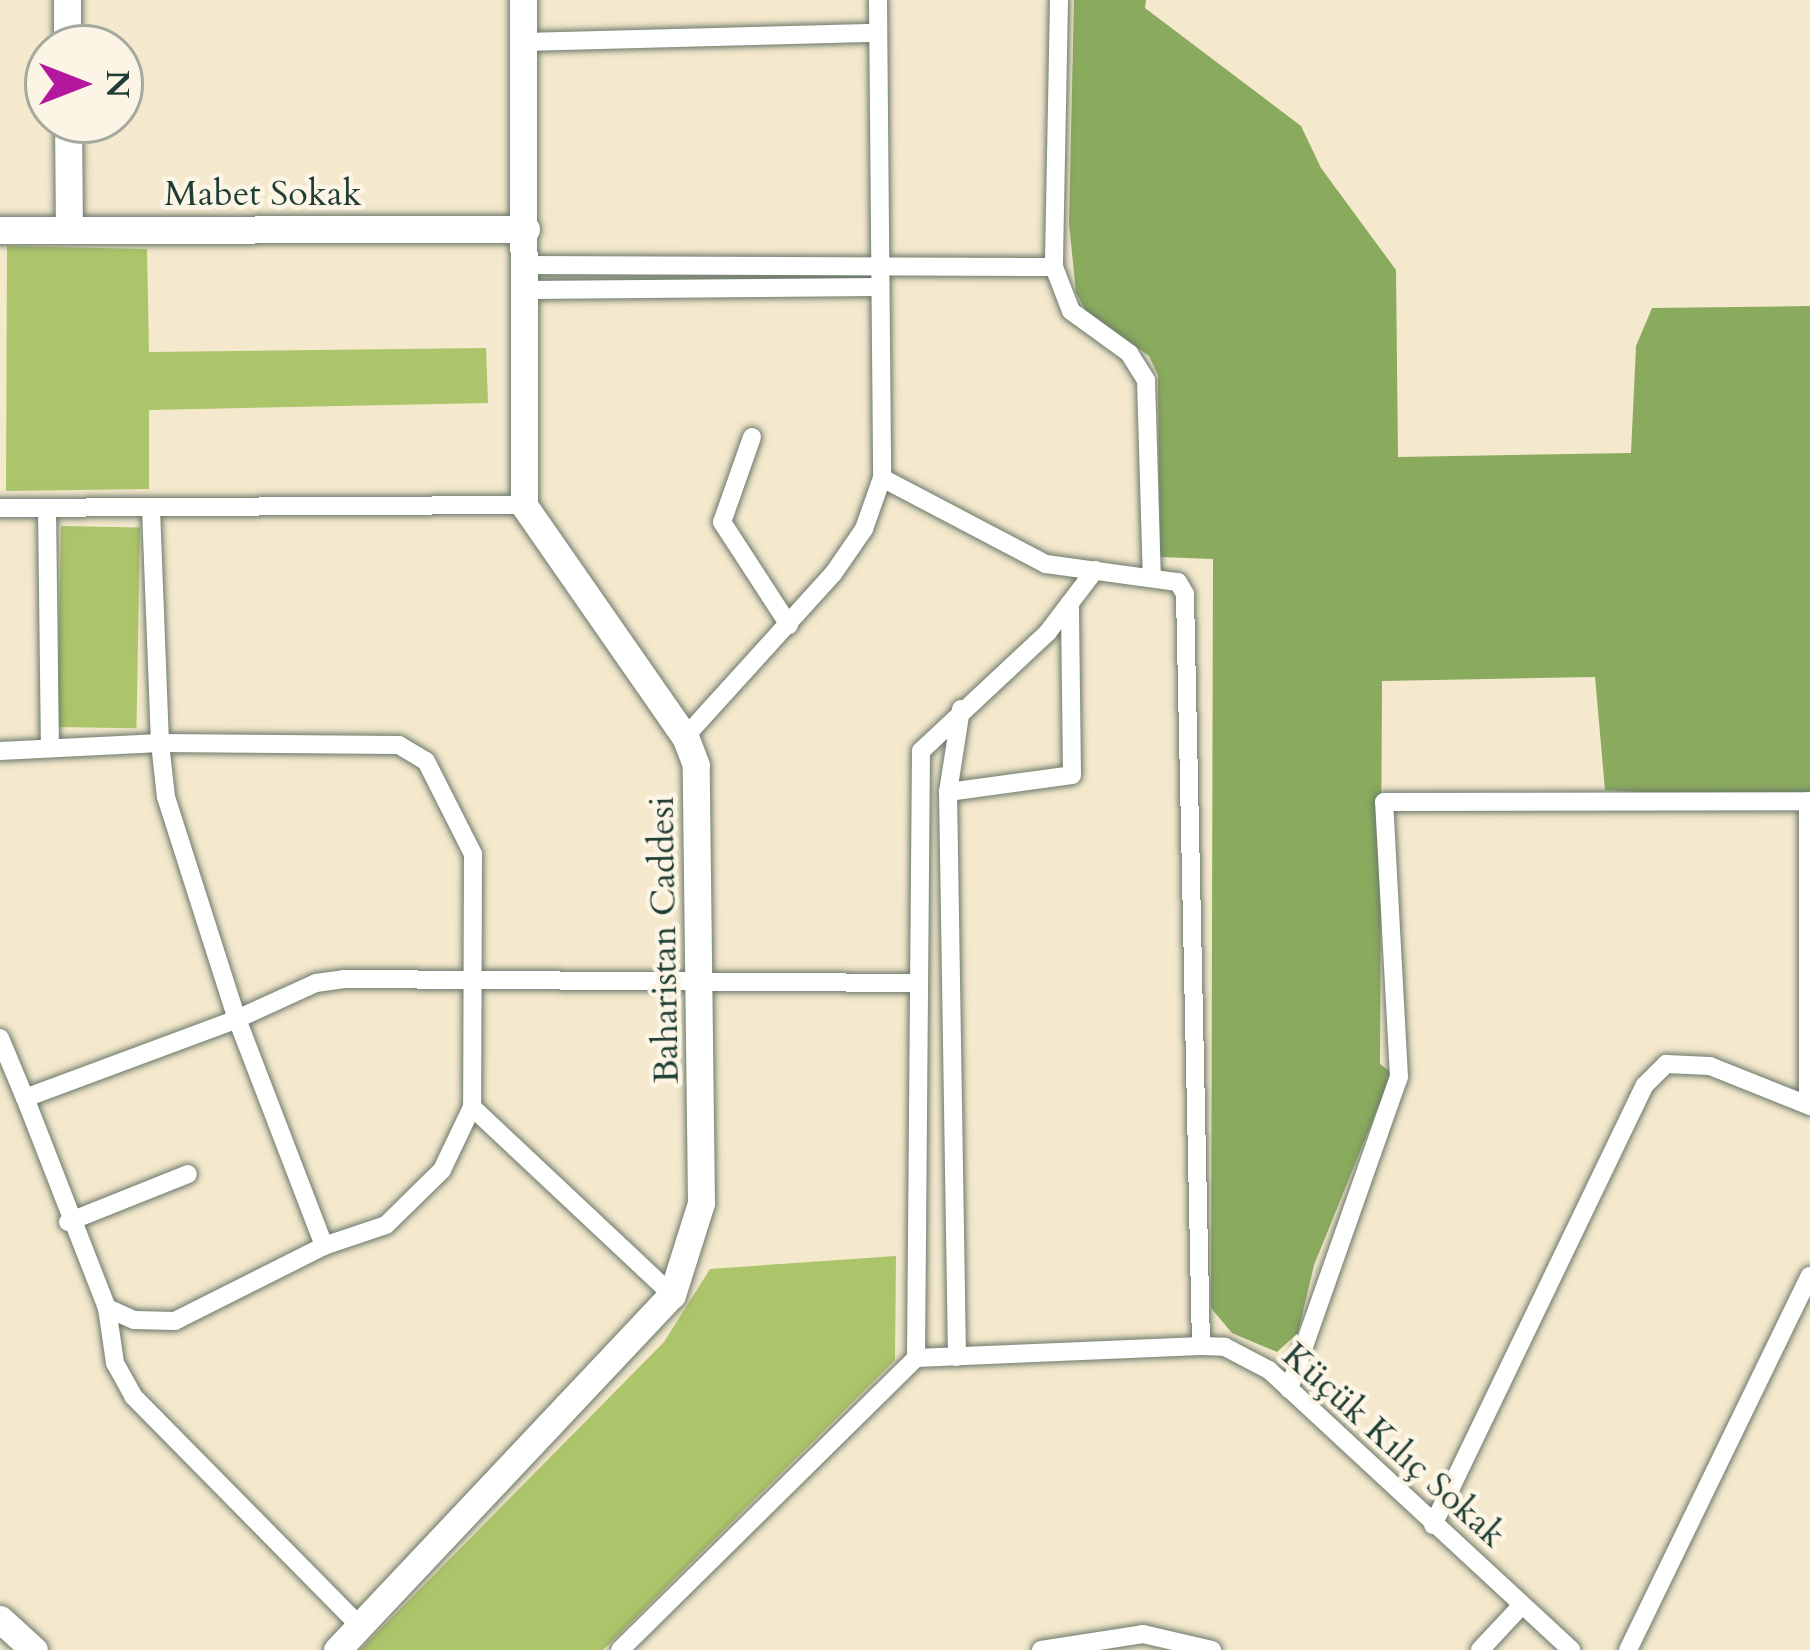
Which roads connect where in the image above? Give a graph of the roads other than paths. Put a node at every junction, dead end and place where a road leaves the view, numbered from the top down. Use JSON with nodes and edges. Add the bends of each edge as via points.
{"nodes":[{"id":1,"x":523,"y":0,"type":"edge"},
{"id":2,"x":878,"y":0,"type":"edge"},
{"id":3,"x":1059,"y":0,"type":"edge"},
{"id":4,"x":878,"y":33,"type":"junction"},
{"id":5,"x":523,"y":42,"type":"junction"},
{"id":6,"x":68,"y":144,"type":"edge"},
{"id":7,"x":526,"y":229,"type":"junction"},
{"id":8,"x":0,"y":230,"type":"edge"},
{"id":9,"x":69,"y":230,"type":"junction"},
{"id":10,"x":1054,"y":267,"type":"junction"},
{"id":11,"x":528,"y":278,"type":"junction"},
{"id":12,"x":877,"y":278,"type":"junction"},
{"id":13,"x":752,"y":437,"type":"dead end"},
{"id":14,"x":882,"y":478,"type":"junction"},
{"id":15,"x":524,"y":505,"type":"junction"},
{"id":16,"x":0,"y":508,"type":"edge"},
{"id":17,"x":46,"y":508,"type":"junction"},
{"id":18,"x":152,"y":509,"type":"junction"},
{"id":19,"x":1095,"y":570,"type":"junction"},
{"id":20,"x":1152,"y":577,"type":"junction"},
{"id":21,"x":1070,"y":603,"type":"junction"},
{"id":22,"x":789,"y":625,"type":"junction"},
{"id":23,"x":962,"y":706,"type":"junction"},
{"id":24,"x":685,"y":737,"type":"junction"},
{"id":25,"x":160,"y":743,"type":"junction"},
{"id":26,"x":50,"y":745,"type":"junction"},
{"id":27,"x":0,"y":751,"type":"edge"},
{"id":28,"x":948,"y":792,"type":"junction"},
{"id":29,"x":472,"y":979,"type":"junction"},
{"id":30,"x":698,"y":980,"type":"junction"},
{"id":31,"x":916,"y":982,"type":"junction"},
{"id":32,"x":237,"y":1019,"type":"junction"},
{"id":33,"x":2,"y":1050,"type":"edge"},
{"id":34,"x":25,"y":1098,"type":"junction"},
{"id":35,"x":1809,"y":1105,"type":"edge"},
{"id":36,"x":472,"y":1107,"type":"junction"},
{"id":37,"x":188,"y":1174,"type":"dead end"},
{"id":38,"x":68,"y":1222,"type":"junction"},
{"id":39,"x":324,"y":1246,"type":"junction"},
{"id":40,"x":1810,"y":1276,"type":"edge"},
{"id":41,"x":673,"y":1295,"type":"junction"},
{"id":42,"x":106,"y":1308,"type":"junction"},
{"id":43,"x":1201,"y":1346,"type":"junction"},
{"id":44,"x":957,"y":1357,"type":"junction"},
{"id":45,"x":916,"y":1358,"type":"junction"},
{"id":46,"x":1288,"y":1388,"type":"junction"},
{"id":47,"x":1433,"y":1525,"type":"junction"},
{"id":48,"x":1521,"y":1606,"type":"junction"},
{"id":49,"x":0,"y":1619,"type":"edge"},
{"id":50,"x":360,"y":1626,"type":"junction"},
{"id":51,"x":636,"y":1632,"type":"junction"},
{"id":52,"x":34,"y":1650,"type":"edge"},
{"id":53,"x":337,"y":1650,"type":"edge"},
{"id":54,"x":620,"y":1650,"type":"edge"},
{"id":55,"x":652,"y":1650,"type":"edge"},
{"id":56,"x":1041,"y":1650,"type":"edge"},
{"id":57,"x":1212,"y":1650,"type":"edge"},
{"id":58,"x":1480,"y":1650,"type":"edge"},
{"id":59,"x":1571,"y":1650,"type":"edge"},
{"id":60,"x":1628,"y":1650,"type":"edge"}],
"edges":[{"from":1,"to":5,"type":"street"},
{"from":2,"to":4,"type":"street"},
{"from":3,"to":10,"type":"street"},
{"from":4,"to":5,"type":"street"},
{"from":4,"to":12,"type":"street"},
{"from":5,"to":7,"type":"street"},
{"from":6,"to":9,"type":"street"},
{"from":7,"to":9,"type":"street","name":"Mabet Sokak"},
{"from":7,"to":11,"type":"street"},
{"from":8,"to":9,"type":"street","name":"Mabet Sokak"},
{"from":10,"to":12,"type":"street"},
{"from":10,"to":20,"type":"street","via":[[1071,311],[1129,353],[1146,380]]},
{"from":11,"to":12,"type":"street"},
{"from":11,"to":15,"type":"street"},
{"from":12,"to":14,"type":"street"},
{"from":13,"to":22,"type":"street","via":[[722,522]]},
{"from":14,"to":19,"type":"street","via":[[1046,564]]},
{"from":14,"to":22,"type":"street","via":[[864,529]]},
{"from":15,"to":18,"type":"street"},
{"from":15,"to":24,"type":"street","name":"Baharistan Caddesi"},
{"from":16,"to":17,"type":"street"},
{"from":17,"to":18,"type":"street"},
{"from":17,"to":26,"type":"street"},
{"from":18,"to":25,"type":"street"},
{"from":19,"to":20,"type":"street"},
{"from":19,"to":21,"type":"street"},
{"from":20,"to":43,"type":"street","via":[[1178,582],[1185,594]]},
{"from":21,"to":23,"type":"street"},
{"from":21,"to":28,"type":"street","via":[[1072,775]]},
{"from":22,"to":24,"type":"street"},
{"from":23,"to":28,"type":"street"},
{"from":23,"to":31,"type":"street","via":[[921,752]]},
{"from":24,"to":30,"type":"street","name":"Baharistan Caddesi","via":[[702,814]]},
{"from":25,"to":26,"type":"street"},
{"from":25,"to":29,"type":"street","via":[[399,745],[426,761],[473,854]]},
{"from":25,"to":32,"type":"street","via":[[166,797]]},
{"from":26,"to":27,"type":"street"},
{"from":28,"to":44,"type":"street"},
{"from":29,"to":30,"type":"street"},
{"from":29,"to":32,"type":"street","via":[[316,983]]},
{"from":29,"to":36,"type":"street"},
{"from":30,"to":31,"type":"street"},
{"from":30,"to":41,"type":"street","name":"Baharistan Caddesi","via":[[701,1203]]},
{"from":31,"to":45,"type":"street"},
{"from":32,"to":34,"type":"street"},
{"from":32,"to":39,"type":"street"},
{"from":33,"to":34,"type":"street"},
{"from":34,"to":38,"type":"street"},
{"from":35,"to":46,"type":"street","via":[[1808,802],[1384,802],[1399,1078]]},
{"from":35,"to":47,"type":"street","via":[[1710,1066],[1666,1064],[1645,1085]]},
{"from":36,"to":39,"type":"street","via":[[442,1170],[386,1225]]},
{"from":36,"to":41,"type":"street"},
{"from":37,"to":38,"type":"street"},
{"from":38,"to":42,"type":"street"},
{"from":39,"to":42,"type":"street","via":[[175,1321],[134,1320]]},
{"from":40,"to":60,"type":"street"},
{"from":41,"to":50,"type":"street","name":"Baharistan Caddesi"},
{"from":42,"to":50,"type":"street","via":[[115,1363],[134,1396]]},
{"from":43,"to":44,"type":"street","name":"Küçük Kılıç Sokak"},
{"from":43,"to":46,"type":"street","name":"Küçük Kılıç Sokak","via":[[1225,1347]]},
{"from":44,"to":45,"type":"street","name":"Küçük Kılıç Sokak"},
{"from":45,"to":51,"type":"street"},
{"from":46,"to":47,"type":"street","name":"Küçük Kılıç Sokak"},
{"from":47,"to":48,"type":"street","name":"Küçük Kılıç Sokak"},
{"from":48,"to":58,"type":"street"},
{"from":48,"to":59,"type":"street","name":"Küçük Kılıç Sokak"},
{"from":49,"to":52,"type":"street"},
{"from":50,"to":53,"type":"street","name":"Baharistan Caddesi"},
{"from":51,"to":54,"type":"street"},
{"from":51,"to":55,"type":"street"},
{"from":56,"to":57,"type":"street","via":[[1144,1634]]}]}
